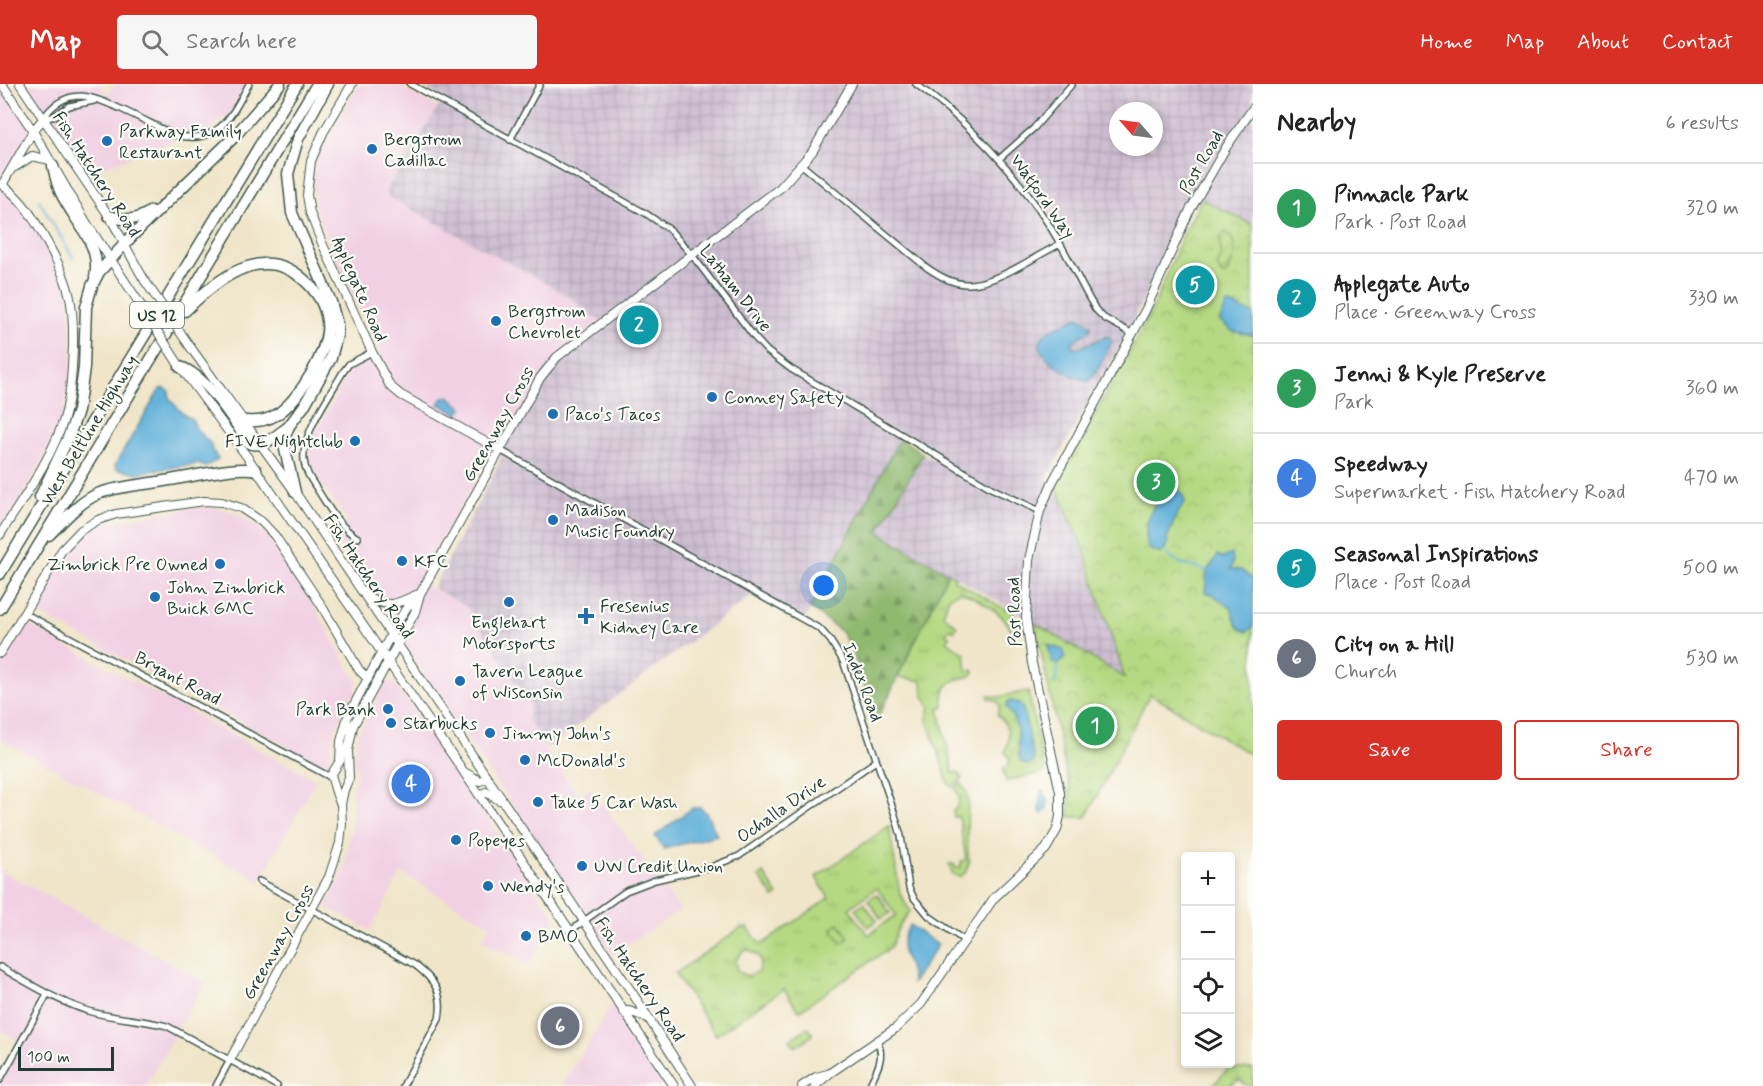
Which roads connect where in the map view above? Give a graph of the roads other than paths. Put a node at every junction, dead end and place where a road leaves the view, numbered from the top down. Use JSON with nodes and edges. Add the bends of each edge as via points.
{"nodes":[{"id":1,"x":2,"y":84,"type":"edge"},
{"id":2,"x":20,"y":84,"type":"edge"},
{"id":3,"x":249,"y":84,"type":"edge"},
{"id":4,"x":280,"y":84,"type":"edge"},
{"id":5,"x":297,"y":84,"type":"edge"},
{"id":6,"x":316,"y":84,"type":"edge"},
{"id":7,"x":328,"y":84,"type":"edge"},
{"id":8,"x":352,"y":84,"type":"edge"},
{"id":9,"x":410,"y":84,"type":"edge"},
{"id":10,"x":540,"y":84,"type":"edge"},
{"id":11,"x":852,"y":84,"type":"edge"},
{"id":12,"x":916,"y":84,"type":"edge"},
{"id":13,"x":1072,"y":84,"type":"edge"},
{"id":14,"x":1253,"y":108,"type":"edge"},
{"id":15,"x":43,"y":119,"type":"junction"},
{"id":16,"x":33,"y":131,"type":"junction"},
{"id":17,"x":510,"y":140,"type":"junction"},
{"id":18,"x":999,"y":159,"type":"junction"},
{"id":19,"x":52,"y":163,"type":"junction"},
{"id":20,"x":802,"y":165,"type":"junction"},
{"id":21,"x":11,"y":169,"type":"junction"},
{"id":22,"x":200,"y":170,"type":"junction"},
{"id":23,"x":1,"y":187,"type":"edge"},
{"id":24,"x":109,"y":216,"type":"junction"},
{"id":25,"x":125,"y":244,"type":"junction"},
{"id":26,"x":1060,"y":244,"type":"junction"},
{"id":27,"x":692,"y":255,"type":"junction"},
{"id":28,"x":111,"y":259,"type":"junction"},
{"id":29,"x":92,"y":286,"type":"junction"},
{"id":30,"x":174,"y":322,"type":"junction"},
{"id":31,"x":1133,"y":334,"type":"junction"},
{"id":32,"x":372,"y":352,"type":"junction"},
{"id":33,"x":180,"y":366,"type":"junction"},
{"id":34,"x":246,"y":421,"type":"junction"},
{"id":35,"x":289,"y":426,"type":"junction"},
{"id":36,"x":262,"y":444,"type":"junction"},
{"id":37,"x":501,"y":450,"type":"junction"},
{"id":38,"x":256,"y":470,"type":"junction"},
{"id":39,"x":295,"y":492,"type":"junction"},
{"id":40,"x":1040,"y":511,"type":"junction"},
{"id":41,"x":0,"y":535,"type":"edge"},
{"id":42,"x":358,"y":538,"type":"dead end"},
{"id":43,"x":38,"y":546,"type":"junction"},
{"id":44,"x":17,"y":547,"type":"junction"},
{"id":45,"x":0,"y":574,"type":"edge"},
{"id":46,"x":360,"y":589,"type":"junction"},
{"id":47,"x":420,"y":594,"type":"junction"},
{"id":48,"x":0,"y":609,"type":"edge"},
{"id":49,"x":24,"y":613,"type":"junction"},
{"id":50,"x":391,"y":636,"type":"junction"},
{"id":51,"x":397,"y":645,"type":"junction"},
{"id":52,"x":0,"y":653,"type":"edge"},
{"id":53,"x":381,"y":654,"type":"junction"},
{"id":54,"x":387,"y":662,"type":"junction"},
{"id":55,"x":368,"y":679,"type":"junction"},
{"id":56,"x":876,"y":761,"type":"junction"},
{"id":57,"x":348,"y":769,"type":"junction"},
{"id":58,"x":462,"y":770,"type":"junction"},
{"id":59,"x":334,"y":774,"type":"junction"},
{"id":60,"x":487,"y":778,"type":"junction"},
{"id":61,"x":348,"y":780,"type":"junction"},
{"id":62,"x":479,"y":795,"type":"junction"},
{"id":63,"x":503,"y":803,"type":"junction"},
{"id":64,"x":341,"y":804,"type":"junction"},
{"id":65,"x":259,"y":881,"type":"dead end"},
{"id":66,"x":312,"y":910,"type":"junction"},
{"id":67,"x":584,"y":921,"type":"junction"},
{"id":68,"x":570,"y":931,"type":"junction"},
{"id":69,"x":965,"y":940,"type":"junction"},
{"id":70,"x":0,"y":967,"type":"edge"},
{"id":71,"x":48,"y":993,"type":"junction"},
{"id":72,"x":624,"y":1012,"type":"junction"},
{"id":73,"x":650,"y":1019,"type":"junction"},
{"id":74,"x":877,"y":1042,"type":"junction"},
{"id":75,"x":230,"y":1060,"type":"junction"},
{"id":76,"x":830,"y":1073,"type":"junction"},
{"id":77,"x":0,"y":1080,"type":"edge"},
{"id":78,"x":216,"y":1086,"type":"edge"},
{"id":79,"x":277,"y":1086,"type":"edge"},
{"id":80,"x":403,"y":1086,"type":"edge"},
{"id":81,"x":674,"y":1086,"type":"edge"},
{"id":82,"x":692,"y":1086,"type":"edge"},
{"id":83,"x":802,"y":1086,"type":"edge"},
{"id":84,"x":815,"y":1086,"type":"edge"},
{"id":85,"x":869,"y":1086,"type":"edge"}],
"edges":[{"from":1,"to":16,"type":"street","name":"Fish Hatchery Road"},
{"from":2,"to":15,"type":"street","name":"Fish Hatchery Road"},
{"from":3,"to":15,"type":"street","via":[[228,120],[212,133],[194,138],[174,135],[83,96],[65,99],[49,108]]},
{"from":4,"to":22,"type":"highway"},
{"from":5,"to":44,"type":"highway","name":"West Beltline Highway","number":"US 12"},
{"from":6,"to":30,"type":"highway","name":"West Beltline Highway","number":"US 12"},
{"from":7,"to":35,"type":"highway","via":[[298,139],[288,174],[292,213],[331,302],[337,335],[331,358]]},
{"from":8,"to":32,"type":"street","name":"Applegate Road","via":[[316,147],[308,195],[310,213],[322,243]]},
{"from":9,"to":17,"type":"street","name":"Latham Drive"},
{"from":10,"to":17,"type":"street"},
{"from":11,"to":20,"type":"street","name":"Greenway Cross"},
{"from":12,"to":18,"type":"street","name":"Watford Way"},
{"from":13,"to":18,"type":"street","via":[[1034,128]]},
{"from":14,"to":31,"type":"street","name":"Post Road","via":[[1193,205]]},
{"from":15,"to":16,"type":"street"},
{"from":15,"to":24,"type":"street","name":"Fish Hatchery Road"},
{"from":16,"to":19,"type":"street","name":"Fish Hatchery Road"},
{"from":16,"to":21,"type":"street"},
{"from":17,"to":27,"type":"street","name":"Latham Drive","via":[[645,213],[669,229]]},
{"from":18,"to":26,"type":"street","name":"Watford Way"},
{"from":19,"to":21,"type":"street","via":[[32,156]]},
{"from":19,"to":28,"type":"street","name":"Fish Hatchery Road"},
{"from":19,"to":29,"type":"highway","via":[[61,193],[95,250],[97,266]]},
{"from":20,"to":26,"type":"street","via":[[926,267],[957,283],[971,284],[1002,275]]},
{"from":20,"to":27,"type":"street","name":"Greenway Cross","via":[[780,188]]},
{"from":21,"to":23,"type":"street"},
{"from":22,"to":24,"type":"highway","via":[[144,216],[129,220]]},
{"from":22,"to":25,"type":"highway"},
{"from":23,"to":41,"type":"street","via":[[22,204],[40,229],[65,275],[72,303],[71,378],[64,417],[50,451]]},
{"from":24,"to":25,"type":"street","name":"Fish Hatchery Road"},
{"from":25,"to":28,"type":"highway"},
{"from":25,"to":34,"type":"street","name":"Fish Hatchery Road","bridge":true,"via":[[145,281]]},
{"from":26,"to":31,"type":"street","name":"Watford Way","via":[[1096,310]]},
{"from":27,"to":37,"type":"street","name":"Greenway Cross","via":[[554,360]]},
{"from":27,"to":40,"type":"street","name":"Latham Drive","via":[[755,339],[790,369],[993,489]]},
{"from":28,"to":29,"type":"highway"},
{"from":28,"to":33,"type":"street","name":"Fish Hatchery Road","bridge":true},
{"from":29,"to":44,"type":"highway","via":[[86,307],[84,368],[76,416]]},
{"from":30,"to":34,"type":"highway","via":[[218,281],[252,265],[290,270],[315,291],[328,323],[317,360],[298,394],[284,409],[260,422]]},
{"from":30,"to":43,"type":"highway","name":"West Beltline Highway","number":"US 12"},
{"from":31,"to":40,"type":"street","name":"Post Road"},
{"from":32,"to":37,"type":"street","name":"Applegate Road","via":[[390,386],[401,395]]},
{"from":32,"to":42,"type":"street","via":[[349,364],[343,372],[304,448],[308,475],[342,526]]},
{"from":33,"to":36,"type":"highway","via":[[190,370],[219,401],[249,443]]},
{"from":33,"to":38,"type":"street","name":"Fish Hatchery Road"},
{"from":34,"to":36,"type":"street","name":"Fish Hatchery Road"},
{"from":35,"to":36,"type":"highway"},
{"from":35,"to":39,"type":"highway","via":[[283,441]]},
{"from":36,"to":39,"type":"street","name":"Fish Hatchery Road"},
{"from":37,"to":47,"type":"street","name":"Greenway Cross"},
{"from":37,"to":56,"type":"street","name":"Index Road","via":[[820,628],[843,661]]},
{"from":38,"to":43,"type":"highway","via":[[249,468],[98,494],[78,507]]},
{"from":38,"to":53,"type":"street","name":"Fish Hatchery Road"},
{"from":39,"to":46,"type":"street","name":"Fish Hatchery Road"},
{"from":40,"to":69,"type":"street","name":"Post Road","via":[[1026,583],[1026,625],[1060,792],[1060,816],[1046,849],[994,898]]},
{"from":43,"to":48,"type":"highway","name":"West Beltline Highway","number":"US 12"},
{"from":44,"to":45,"type":"highway","name":"West Beltline Highway","number":"US 12"},
{"from":46,"to":47,"type":"street","via":[[389,605]]},
{"from":46,"to":50,"type":"street","name":"Fish Hatchery Road"},
{"from":47,"to":50,"type":"street","name":"Greenway Cross","via":[[407,607]]},
{"from":47,"to":51,"type":"street","name":"Greenway Cross"},
{"from":49,"to":52,"type":"street"},
{"from":49,"to":55,"type":"street","via":[[62,550],[81,530],[98,520],[186,503],[222,502],[241,508],[275,536]]},
{"from":49,"to":59,"type":"street","name":"Bryant Road","via":[[317,770]]},
{"from":50,"to":51,"type":"street","name":"Fish Hatchery Road"},
{"from":50,"to":53,"type":"street","name":"Greenway Cross"},
{"from":51,"to":54,"type":"street","name":"Greenway Cross"},
{"from":51,"to":60,"type":"street","name":"Fish Hatchery Road"},
{"from":53,"to":54,"type":"street","name":"Fish Hatchery Road"},
{"from":53,"to":55,"type":"street","name":"Greenway Cross"},
{"from":54,"to":57,"type":"street","name":"Greenway Cross","via":[[353,726]]},
{"from":54,"to":58,"type":"street","name":"Fish Hatchery Road"},
{"from":55,"to":59,"type":"street","name":"Greenway Cross","via":[[345,725]]},
{"from":56,"to":67,"type":"street","name":"Ochalla Drive","via":[[739,856],[638,886]]},
{"from":56,"to":69,"type":"street","name":"Index Road","via":[[898,826],[909,888],[928,916]]},
{"from":57,"to":59,"type":"street","name":"Bryant Road","via":[[343,766]]},
{"from":57,"to":61,"type":"street","name":"Greenway Cross"},
{"from":58,"to":60,"type":"street","via":[[476,780]]},
{"from":58,"to":62,"type":"street","name":"Fish Hatchery Road"},
{"from":59,"to":61,"type":"street","name":"Bryant Road","via":[[343,784]]},
{"from":59,"to":64,"type":"street","name":"Greenway Cross"},
{"from":60,"to":63,"type":"street","name":"Fish Hatchery Road"},
{"from":61,"to":64,"type":"street","name":"Greenway Cross"},
{"from":62,"to":63,"type":"street","via":[[486,792]]},
{"from":62,"to":68,"type":"street","name":"Fish Hatchery Road"},
{"from":63,"to":67,"type":"street","name":"Fish Hatchery Road"},
{"from":64,"to":66,"type":"street","name":"Greenway Cross","via":[[337,858]]},
{"from":65,"to":66,"type":"street"},
{"from":66,"to":75,"type":"street","name":"Greenway Cross"},
{"from":66,"to":80,"type":"street","via":[[415,965],[430,976],[438,990],[439,1019]]},
{"from":67,"to":68,"type":"street","name":"Ochalla Drive"},
{"from":67,"to":73,"type":"street","name":"Fish Hatchery Road"},
{"from":68,"to":72,"type":"street","name":"Fish Hatchery Road"},
{"from":69,"to":74,"type":"street","name":"Post Road","via":[[921,1005]]},
{"from":70,"to":71,"type":"street"},
{"from":71,"to":75,"type":"street","via":[[90,1012],[167,1026]]},
{"from":71,"to":77,"type":"street"},
{"from":72,"to":73,"type":"street"},
{"from":72,"to":81,"type":"street","name":"Fish Hatchery Road"},
{"from":73,"to":82,"type":"street","name":"Fish Hatchery Road"},
{"from":74,"to":76,"type":"street","name":"Post Road"},
{"from":74,"to":85,"type":"street","via":[[881,1058]]},
{"from":75,"to":78,"type":"street","name":"Greenway Cross"},
{"from":75,"to":79,"type":"street"},
{"from":76,"to":83,"type":"street","name":"Post Road"},
{"from":76,"to":84,"type":"street","name":"Post Road"}]}
